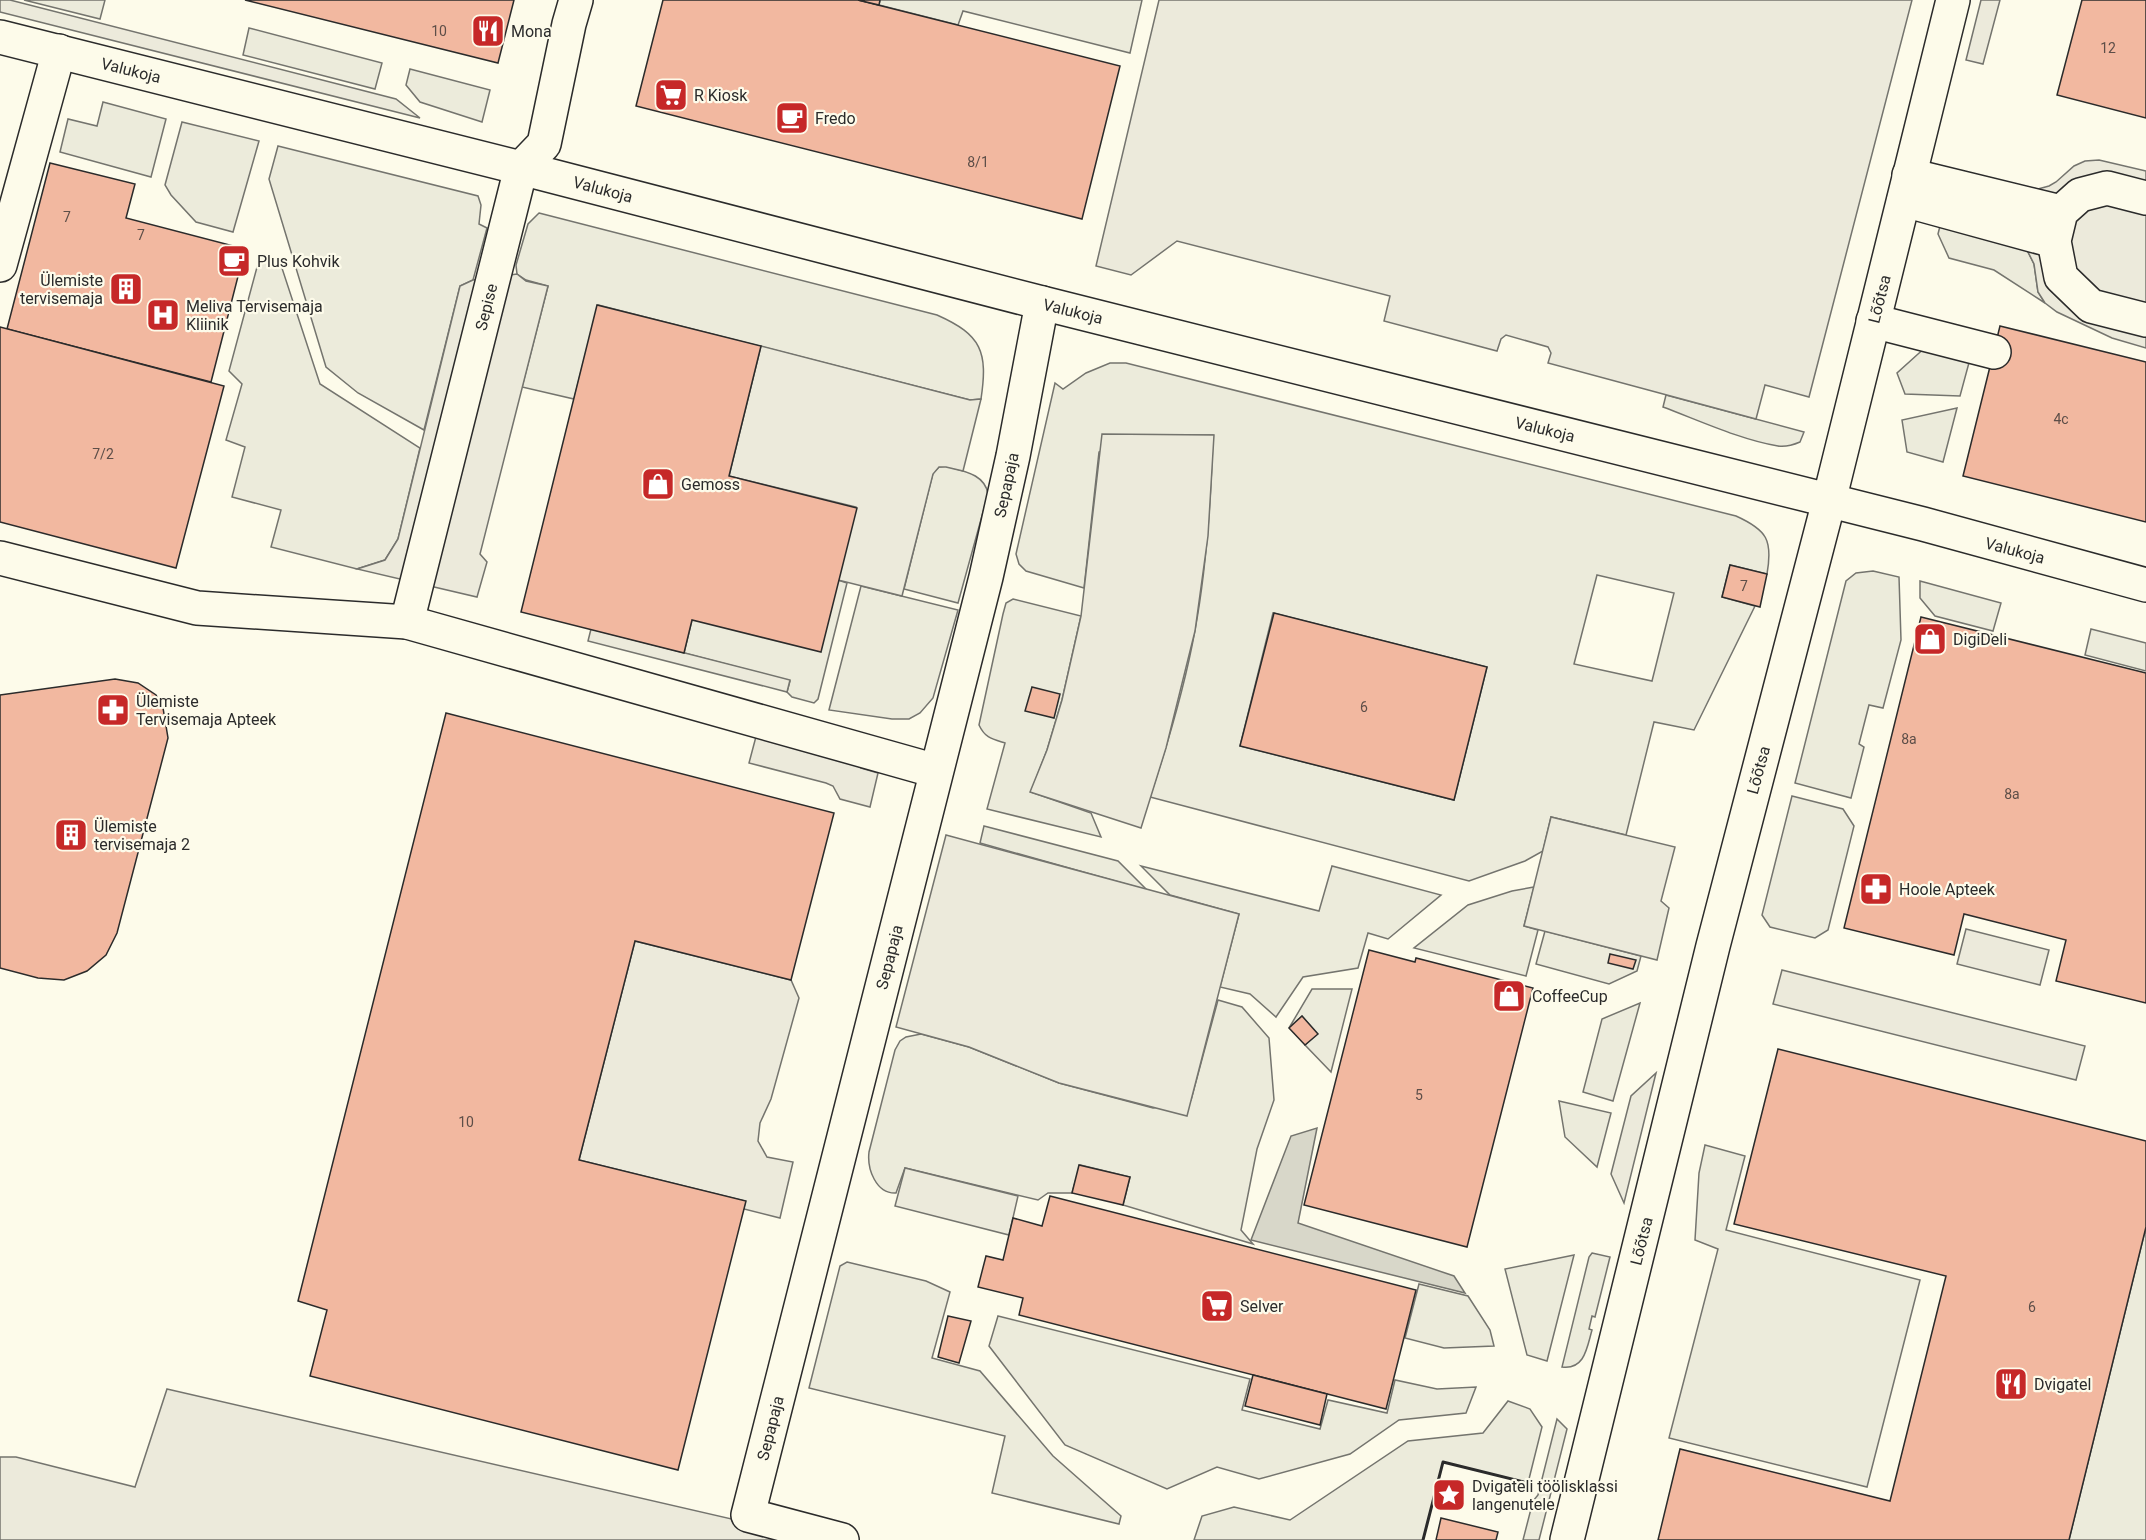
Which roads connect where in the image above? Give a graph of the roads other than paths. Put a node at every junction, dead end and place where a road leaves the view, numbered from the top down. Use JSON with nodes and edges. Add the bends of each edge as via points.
{"nodes":[{"id":1,"x":576,"y":0,"type":"edge"},
{"id":2,"x":1953,"y":0,"type":"edge"},
{"id":3,"x":0,"y":37,"type":"edge"},
{"id":4,"x":58,"y":51,"type":"junction"},
{"id":5,"x":521,"y":168,"type":"junction"},
{"id":6,"x":1907,"y":187,"type":"junction"},
{"id":7,"x":2146,"y":198,"type":"edge"},
{"id":8,"x":2058,"y":226,"type":"junction"},
{"id":9,"x":0,"y":264,"type":"edge"},
{"id":10,"x":1042,"y":303,"type":"junction"},
{"id":11,"x":2146,"y":320,"type":"edge"},
{"id":12,"x":1874,"y":321,"type":"junction"},
{"id":13,"x":1994,"y":352,"type":"dead end"},
{"id":14,"x":1829,"y":501,"type":"junction"},
{"id":15,"x":0,"y":558,"type":"edge"},
{"id":16,"x":2146,"y":585,"type":"edge"},
{"id":17,"x":407,"y":622,"type":"junction"},
{"id":18,"x":936,"y":771,"type":"junction"},
{"id":19,"x":842,"y":1540,"type":"edge"},
{"id":20,"x":1567,"y":1540,"type":"edge"}],
"edges":[{"from":1,"to":5,"type":"street","name":"Sepise","via":[[544,144]]},
{"from":2,"to":6,"type":"street","name":"Lõõtsa"},
{"from":3,"to":4,"type":"street","name":"Valukoja"},
{"from":4,"to":5,"type":"street","name":"Valukoja"},
{"from":4,"to":9,"type":"street"},
{"from":5,"to":10,"type":"street","name":"Valukoja"},
{"from":5,"to":17,"type":"street","name":"Sepise"},
{"from":6,"to":8,"type":"street"},
{"from":6,"to":12,"type":"street","name":"Lõõtsa"},
{"from":7,"to":8,"type":"street","via":[[2107,188],[2080,195]]},
{"from":8,"to":11,"type":"street","via":[[2061,277],[2091,306]]},
{"from":10,"to":14,"type":"street","name":"Valukoja"},
{"from":10,"to":18,"type":"street","name":"Sepapaja","via":[[986,577]]},
{"from":12,"to":13,"type":"street"},
{"from":12,"to":14,"type":"street","name":"Lõõtsa"},
{"from":14,"to":16,"type":"street","name":"Valukoja"},
{"from":14,"to":20,"type":"street","name":"Lõõtsa","via":[[1713,946]]},
{"from":15,"to":17,"type":"street","via":[[197,608]]},
{"from":17,"to":18,"type":"street"},
{"from":18,"to":19,"type":"street","name":"Sepapaja","via":[[748,1515]]}]}
